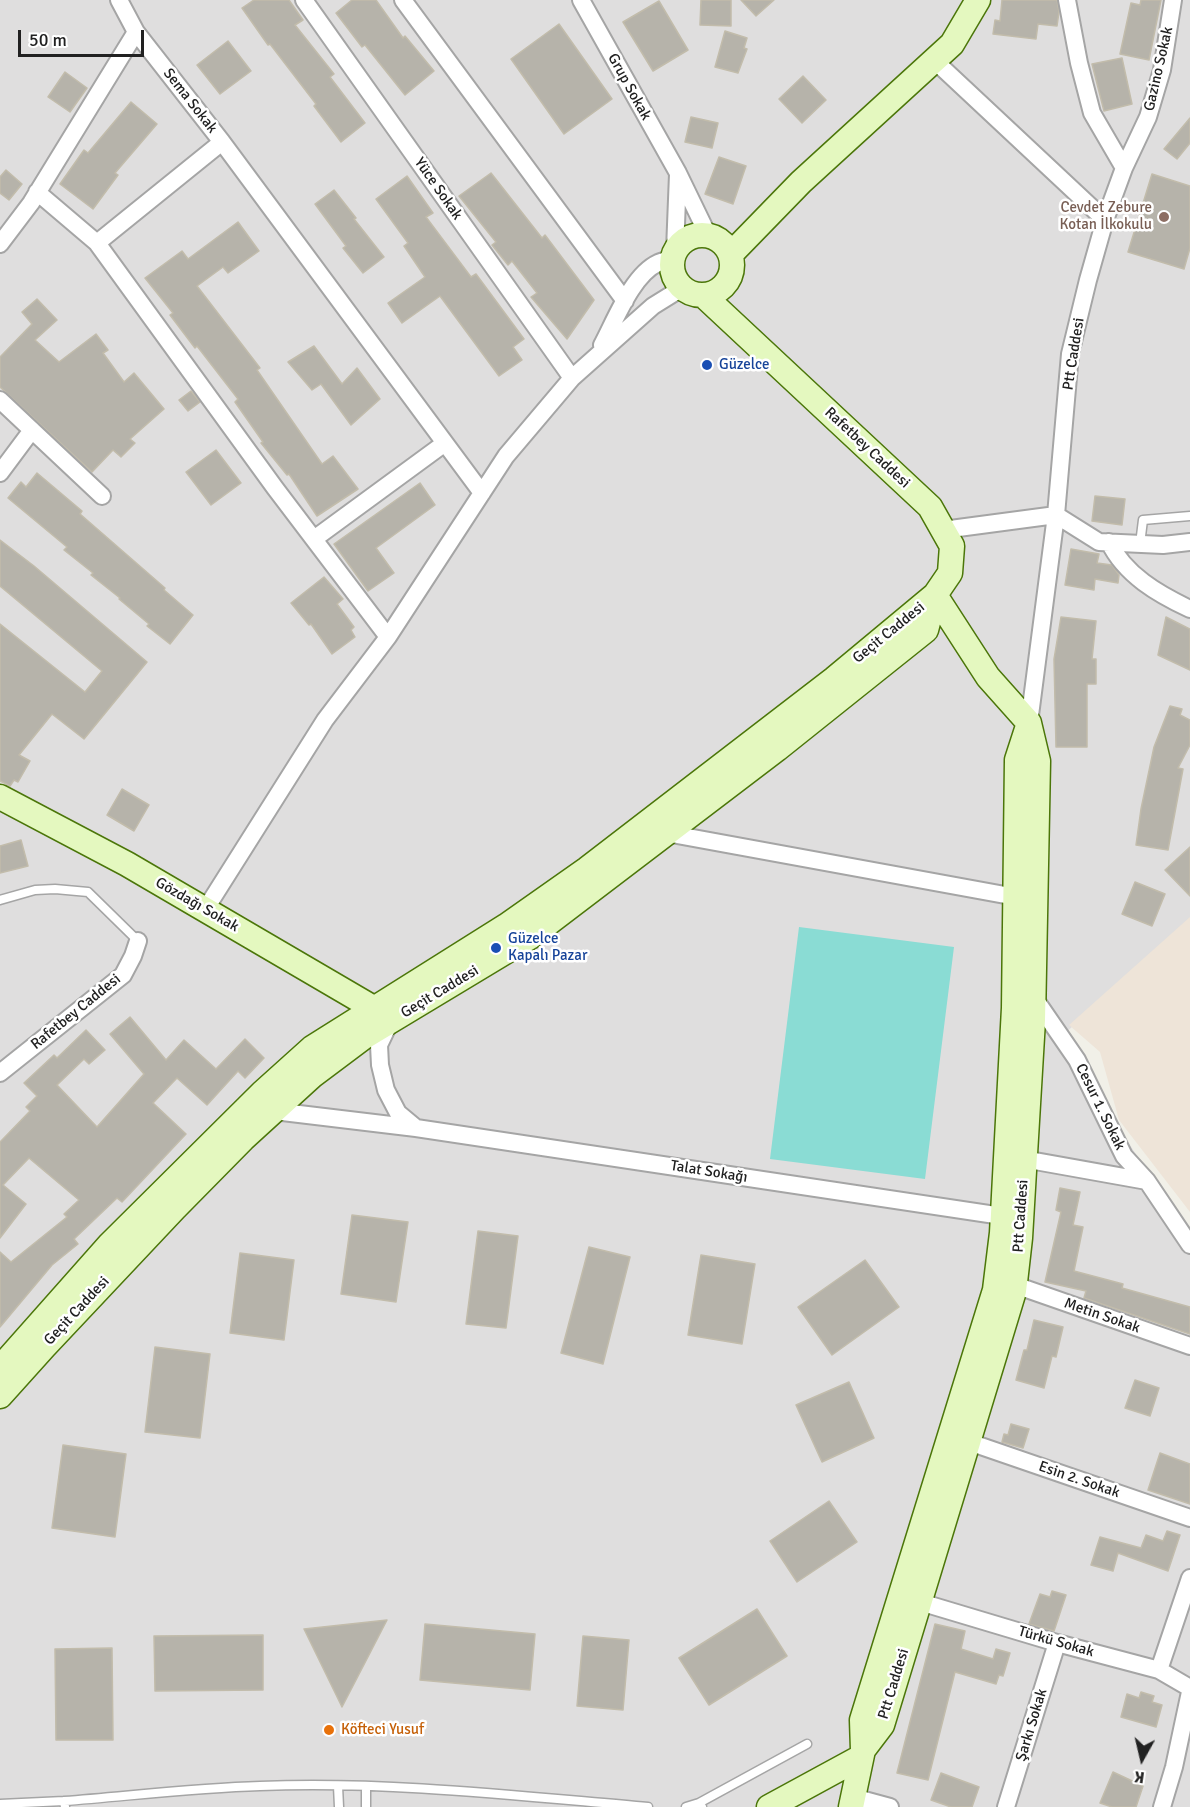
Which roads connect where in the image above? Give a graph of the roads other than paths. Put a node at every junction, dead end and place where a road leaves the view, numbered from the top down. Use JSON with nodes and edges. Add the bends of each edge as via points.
{"nodes":[{"id":1,"x":118,"y":0,"type":"edge"},
{"id":2,"x":304,"y":0,"type":"edge"},
{"id":3,"x":403,"y":0,"type":"edge"},
{"id":4,"x":581,"y":0,"type":"edge"},
{"id":5,"x":978,"y":0,"type":"edge"},
{"id":6,"x":1066,"y":0,"type":"edge"},
{"id":7,"x":1173,"y":0,"type":"edge"},
{"id":8,"x":136,"y":32,"type":"junction"},
{"id":9,"x":934,"y":61,"type":"junction"},
{"id":10,"x":222,"y":142,"type":"junction"},
{"id":11,"x":1124,"y":168,"type":"junction"},
{"id":12,"x":678,"y":173,"type":"junction"},
{"id":13,"x":37,"y":192,"type":"junction"},
{"id":14,"x":1105,"y":220,"type":"junction"},
{"id":15,"x":708,"y":235,"type":"junction"},
{"id":16,"x":0,"y":243,"type":"edge"},
{"id":17,"x":97,"y":243,"type":"junction"},
{"id":18,"x":674,"y":255,"type":"junction"},
{"id":19,"x":730,"y":266,"type":"junction"},
{"id":20,"x":693,"y":291,"type":"junction"},
{"id":21,"x":624,"y":301,"type":"junction"},
{"id":22,"x":732,"y":321,"type":"junction"},
{"id":23,"x":598,"y":354,"type":"junction"},
{"id":24,"x":572,"y":378,"type":"junction"},
{"id":25,"x":0,"y":400,"type":"edge"},
{"id":26,"x":32,"y":430,"type":"junction"},
{"id":27,"x":445,"y":442,"type":"junction"},
{"id":28,"x":0,"y":473,"type":"edge"},
{"id":29,"x":482,"y":493,"type":"junction"},
{"id":30,"x":102,"y":496,"type":"dead end"},
{"id":31,"x":1056,"y":515,"type":"junction"},
{"id":32,"x":1190,"y":516,"type":"edge"},
{"id":33,"x":943,"y":530,"type":"junction"},
{"id":34,"x":314,"y":539,"type":"junction"},
{"id":35,"x":1109,"y":542,"type":"junction"},
{"id":36,"x":1190,"y":542,"type":"edge"},
{"id":37,"x":1140,"y":544,"type":"junction"},
{"id":38,"x":935,"y":595,"type":"junction"},
{"id":39,"x":1190,"y":609,"type":"edge"},
{"id":40,"x":388,"y":637,"type":"junction"},
{"id":41,"x":1029,"y":723,"type":"junction"},
{"id":42,"x":0,"y":797,"type":"edge"},
{"id":43,"x":666,"y":833,"type":"junction"},
{"id":44,"x":1016,"y":897,"type":"junction"},
{"id":45,"x":0,"y":900,"type":"edge"},
{"id":46,"x":205,"y":910,"type":"junction"},
{"id":47,"x":138,"y":941,"type":"joint"},
{"id":48,"x":1033,"y":996,"type":"junction"},
{"id":49,"x":382,"y":1016,"type":"junction"},
{"id":50,"x":0,"y":1073,"type":"edge"},
{"id":51,"x":274,"y":1111,"type":"junction"},
{"id":52,"x":416,"y":1128,"type":"junction"},
{"id":53,"x":1024,"y":1159,"type":"junction"},
{"id":54,"x":1147,"y":1180,"type":"junction"},
{"id":55,"x":1002,"y":1216,"type":"junction"},
{"id":56,"x":1190,"y":1245,"type":"edge"},
{"id":57,"x":1014,"y":1285,"type":"junction"},
{"id":58,"x":1190,"y":1346,"type":"edge"},
{"id":59,"x":0,"y":1368,"type":"edge"},
{"id":60,"x":0,"y":1396,"type":"edge"},
{"id":61,"x":969,"y":1442,"type":"junction"},
{"id":62,"x":1190,"y":1518,"type":"edge"},
{"id":63,"x":1190,"y":1578,"type":"edge"},
{"id":64,"x":920,"y":1602,"type":"junction"},
{"id":65,"x":1057,"y":1643,"type":"junction"},
{"id":66,"x":1159,"y":1670,"type":"junction"},
{"id":67,"x":1190,"y":1690,"type":"edge"},
{"id":68,"x":807,"y":1744,"type":"dead end"},
{"id":69,"x":862,"y":1754,"type":"junction"},
{"id":70,"x":338,"y":1786,"type":"junction"},
{"id":71,"x":366,"y":1786,"type":"junction"},
{"id":72,"x":852,"y":1802,"type":"edge"},
{"id":73,"x":0,"y":1804,"type":"edge"},
{"id":74,"x":64,"y":1804,"type":"edge"},
{"id":75,"x":701,"y":1805,"type":"edge"},
{"id":76,"x":339,"y":1807,"type":"edge"},
{"id":77,"x":366,"y":1807,"type":"edge"},
{"id":78,"x":648,"y":1807,"type":"edge"},
{"id":79,"x":686,"y":1807,"type":"edge"},
{"id":80,"x":769,"y":1807,"type":"edge"},
{"id":81,"x":890,"y":1807,"type":"edge"},
{"id":82,"x":1006,"y":1807,"type":"edge"},
{"id":83,"x":1161,"y":1807,"type":"edge"}],
"edges":[{"from":1,"to":8,"type":"street","name":"Sema Sokak"},
{"from":2,"to":24,"type":"street","name":"Yüce Sokak"},
{"from":3,"to":21,"type":"street"},
{"from":4,"to":12,"type":"street","name":"Grup Sokak"},
{"from":5,"to":9,"type":"main road","via":[[952,44]]},
{"from":6,"to":11,"type":"street","via":[[1092,113]]},
{"from":7,"to":11,"type":"street","name":"Gazino Sokak","via":[[1162,70],[1148,117]]},
{"from":8,"to":10,"type":"street","name":"Sema Sokak"},
{"from":8,"to":13,"type":"street"},
{"from":9,"to":14,"type":"street"},
{"from":9,"to":19,"type":"main road","via":[[801,182]]},
{"from":10,"to":17,"type":"street"},
{"from":10,"to":27,"type":"street","name":"Sema Sokak"},
{"from":11,"to":14,"type":"street","name":"Ptt Caddesi"},
{"from":12,"to":15,"type":"street","name":"Grup Sokak"},
{"from":12,"to":18,"type":"street"},
{"from":13,"to":16,"type":"street"},
{"from":13,"to":17,"type":"street"},
{"from":14,"to":31,"type":"street","name":"Ptt Caddesi","via":[[1070,354]]},
{"from":15,"to":18,"type":"main road","via":[[689,237]]},
{"from":15,"to":19,"type":"main road","via":[[726,245]]},
{"from":17,"to":34,"type":"street"},
{"from":18,"to":20,"type":"main road","via":[[675,279]]},
{"from":18,"to":21,"type":"street","via":[[648,270]]},
{"from":19,"to":20,"type":"main road","via":[[719,290]]},
{"from":19,"to":22,"type":"main road"},
{"from":20,"to":22,"type":"main road","name":"Rafetbey Caddesi"},
{"from":20,"to":23,"type":"street","via":[[653,306]]},
{"from":21,"to":23,"type":"street"},
{"from":22,"to":33,"type":"main road","name":"Rafetbey Caddesi","via":[[930,507]]},
{"from":23,"to":24,"type":"street"},
{"from":24,"to":29,"type":"street","via":[[506,456]]},
{"from":25,"to":26,"type":"street"},
{"from":26,"to":28,"type":"street"},
{"from":26,"to":30,"type":"street"},
{"from":27,"to":29,"type":"street","name":"Sema Sokak"},
{"from":27,"to":34,"type":"street"},
{"from":29,"to":40,"type":"street"},
{"from":31,"to":33,"type":"street"},
{"from":31,"to":35,"type":"street","via":[[1099,542]]},
{"from":31,"to":41,"type":"street","name":"Ptt Caddesi"},
{"from":32,"to":37,"type":"lane","via":[[1143,520]]},
{"from":33,"to":38,"type":"main road","name":"Rafetbey Caddesi","via":[[952,546],[950,573]]},
{"from":34,"to":40,"type":"street"},
{"from":35,"to":37,"type":"street"},
{"from":35,"to":39,"type":"street","via":[[1119,561],[1143,582]]},
{"from":36,"to":37,"type":"street"},
{"from":38,"to":41,"type":"main road","via":[[988,677]]},
{"from":38,"to":43,"type":"main road","name":"Geçit Caddesi","via":[[926,630]]},
{"from":38,"to":49,"type":"main road","name":"Geçit Caddesi","via":[[834,679],[587,869]]},
{"from":40,"to":46,"type":"street","via":[[325,720]]},
{"from":41,"to":44,"type":"main road","name":"Ptt Caddesi","via":[[1017,760]]},
{"from":41,"to":48,"type":"main road","name":"Ptt Caddesi","via":[[1038,761]]},
{"from":42,"to":46,"type":"main road","name":"Gözdağı Sokak"},
{"from":43,"to":44,"type":"street"},
{"from":43,"to":49,"type":"main road","name":"Geçit Caddesi","via":[[530,938]]},
{"from":44,"to":55,"type":"main road","name":"Ptt Caddesi"},
{"from":45,"to":47,"type":"lane","via":[[35,890],[88,892]]},
{"from":46,"to":49,"type":"main road","name":"Gözdağı Sokak"},
{"from":47,"to":50,"type":"street","name":"Rafetbey Caddesi","via":[[123,975]]},
{"from":48,"to":53,"type":"main road","name":"Ptt Caddesi"},
{"from":48,"to":54,"type":"street","name":"Cesur 1. Sokak","via":[[1077,1060],[1124,1156]]},
{"from":49,"to":51,"type":"main road","name":"Geçit Caddesi","via":[[364,1037]]},
{"from":49,"to":52,"type":"street","via":[[380,1065],[386,1090],[398,1113]]},
{"from":49,"to":59,"type":"main road","name":"Geçit Caddesi","via":[[312,1048],[262,1093],[110,1244]]},
{"from":51,"to":52,"type":"street","name":"Talat Sokağı"},
{"from":51,"to":60,"type":"main road","name":"Geçit Caddesi","via":[[175,1208]]},
{"from":52,"to":55,"type":"street","name":"Talat Sokağı"},
{"from":53,"to":54,"type":"street"},
{"from":53,"to":57,"type":"main road","name":"Ptt Caddesi"},
{"from":54,"to":56,"type":"street","name":"Cesur 1. Sokak"},
{"from":55,"to":69,"type":"main road","name":"Ptt Caddesi","via":[[999,1264],[989,1316],[862,1720]]},
{"from":57,"to":58,"type":"street","name":"Metin Sokak"},
{"from":57,"to":61,"type":"main road","name":"Ptt Caddesi"},
{"from":61,"to":62,"type":"street","name":"Esin 2. Sokak"},
{"from":61,"to":64,"type":"main road","name":"Ptt Caddesi"},
{"from":63,"to":66,"type":"street"},
{"from":64,"to":65,"type":"street","name":"Türkü Sokak"},
{"from":64,"to":69,"type":"main road","name":"Ptt Caddesi","via":[[882,1725]]},
{"from":65,"to":66,"type":"street","name":"Türkü Sokak"},
{"from":65,"to":82,"type":"street","name":"Şarkı Sokak"},
{"from":66,"to":67,"type":"street","name":"Türkü Sokak"},
{"from":67,"to":83,"type":"street"},
{"from":68,"to":75,"type":"lane"},
{"from":69,"to":72,"type":"main road"},
{"from":69,"to":80,"type":"main road"},
{"from":70,"to":71,"type":"lane"},
{"from":70,"to":74,"type":"lane","via":[[260,1786]]},
{"from":70,"to":76,"type":"lane"},
{"from":71,"to":77,"type":"lane"},
{"from":71,"to":78,"type":"lane"},
{"from":72,"to":81,"type":"street"},
{"from":73,"to":74,"type":"lane"},
{"from":75,"to":79,"type":"lane"}]}
